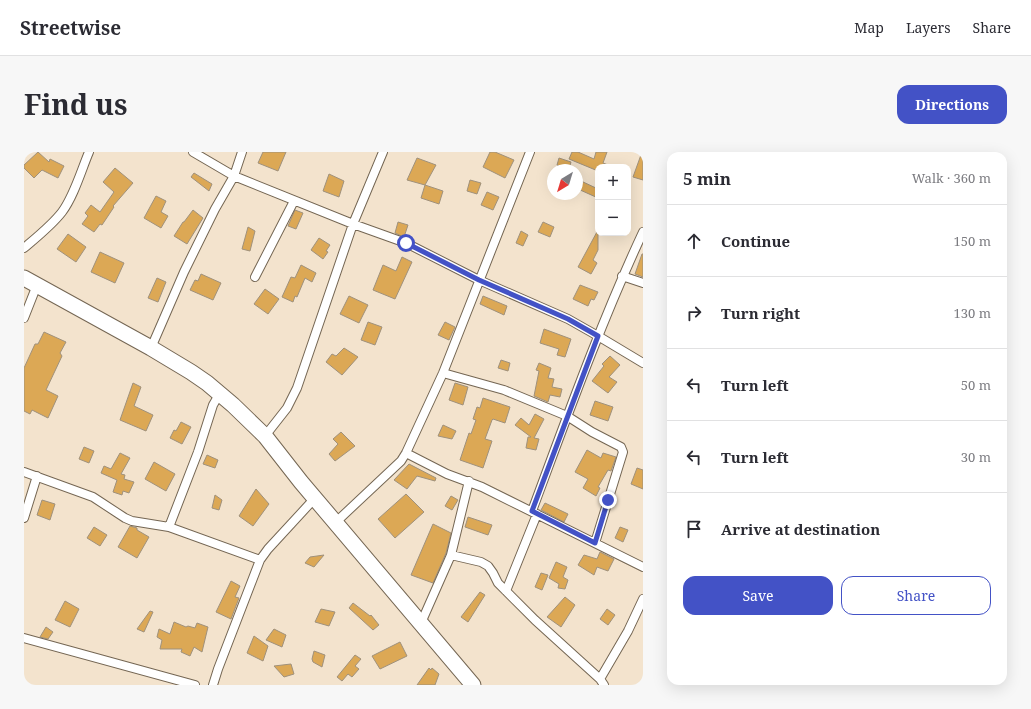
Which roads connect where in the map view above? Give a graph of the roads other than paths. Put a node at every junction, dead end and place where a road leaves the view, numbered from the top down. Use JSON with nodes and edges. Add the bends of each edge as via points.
{"nodes":[{"id":1,"x":89,"y":152,"type":"edge"},
{"id":2,"x":193,"y":152,"type":"edge"},
{"id":3,"x":242,"y":152,"type":"edge"},
{"id":4,"x":383,"y":152,"type":"edge"},
{"id":5,"x":530,"y":152,"type":"edge"},
{"id":6,"x":234,"y":176,"type":"junction"},
{"id":7,"x":294,"y":201,"type":"junction"},
{"id":8,"x":353,"y":224,"type":"junction"},
{"id":9,"x":643,"y":232,"type":"edge"},
{"id":10,"x":24,"y":248,"type":"edge"},
{"id":11,"x":622,"y":276,"type":"junction"},
{"id":12,"x":255,"y":277,"type":"dead end"},
{"id":13,"x":479,"y":280,"type":"junction"},
{"id":14,"x":30,"y":282,"type":"edge"},
{"id":15,"x":643,"y":283,"type":"edge"},
{"id":16,"x":24,"y":318,"type":"edge"},
{"id":17,"x":598,"y":336,"type":"junction"},
{"id":18,"x":151,"y":348,"type":"junction"},
{"id":19,"x":643,"y":363,"type":"edge"},
{"id":20,"x":443,"y":373,"type":"junction"},
{"id":21,"x":220,"y":393,"type":"junction"},
{"id":22,"x":567,"y":416,"type":"junction"},
{"id":23,"x":264,"y":436,"type":"junction"},
{"id":24,"x":406,"y":453,"type":"junction"},
{"id":25,"x":24,"y":472,"type":"edge"},
{"id":26,"x":37,"y":476,"type":"junction"},
{"id":27,"x":469,"y":481,"type":"junction"},
{"id":28,"x":315,"y":498,"type":"junction"},
{"id":29,"x":534,"y":512,"type":"junction"},
{"id":30,"x":24,"y":518,"type":"edge"},
{"id":31,"x":336,"y":522,"type":"junction"},
{"id":32,"x":169,"y":527,"type":"junction"},
{"id":33,"x":595,"y":543,"type":"junction"},
{"id":34,"x":451,"y":556,"type":"junction"},
{"id":35,"x":260,"y":560,"type":"junction"},
{"id":36,"x":643,"y":567,"type":"edge"},
{"id":37,"x":506,"y":591,"type":"junction"},
{"id":38,"x":643,"y":599,"type":"edge"},
{"id":39,"x":422,"y":623,"type":"junction"},
{"id":40,"x":24,"y":638,"type":"edge"},
{"id":41,"x":467,"y":682,"type":"edge"},
{"id":42,"x":602,"y":682,"type":"edge"},
{"id":43,"x":195,"y":685,"type":"edge"},
{"id":44,"x":213,"y":685,"type":"edge"}],
"edges":[{"from":1,"to":10,"type":"street","via":[[62,212]]},
{"from":2,"to":6,"type":"street"},
{"from":3,"to":6,"type":"street"},
{"from":4,"to":8,"type":"street"},
{"from":5,"to":13,"type":"street"},
{"from":6,"to":7,"type":"street"},
{"from":6,"to":18,"type":"street","via":[[184,272]]},
{"from":7,"to":8,"type":"street"},
{"from":7,"to":12,"type":"street"},
{"from":8,"to":13,"type":"street","via":[[406,243]]},
{"from":8,"to":23,"type":"street","via":[[297,388],[287,408]]},
{"from":9,"to":11,"type":"street"},
{"from":11,"to":15,"type":"street"},
{"from":11,"to":17,"type":"street"},
{"from":13,"to":17,"type":"street","via":[[568,319]]},
{"from":13,"to":20,"type":"street"},
{"from":14,"to":16,"type":"street"},
{"from":14,"to":18,"type":"highway"},
{"from":17,"to":19,"type":"street"},
{"from":17,"to":22,"type":"street"},
{"from":18,"to":21,"type":"highway"},
{"from":20,"to":22,"type":"street","via":[[504,390]]},
{"from":20,"to":24,"type":"street"},
{"from":21,"to":23,"type":"highway"},
{"from":21,"to":32,"type":"street","via":[[213,405]]},
{"from":22,"to":29,"type":"street"},
{"from":22,"to":33,"type":"street","via":[[617,444],[623,452]]},
{"from":23,"to":28,"type":"highway"},
{"from":24,"to":27,"type":"street","via":[[447,474]]},
{"from":24,"to":31,"type":"street"},
{"from":25,"to":26,"type":"street"},
{"from":26,"to":30,"type":"street"},
{"from":26,"to":32,"type":"street","via":[[93,497],[124,518]]},
{"from":27,"to":29,"type":"street"},
{"from":27,"to":34,"type":"street"},
{"from":28,"to":31,"type":"highway"},
{"from":28,"to":35,"type":"street"},
{"from":29,"to":33,"type":"street"},
{"from":29,"to":37,"type":"street"},
{"from":31,"to":39,"type":"highway"},
{"from":32,"to":35,"type":"street"},
{"from":33,"to":36,"type":"street"},
{"from":34,"to":37,"type":"street","via":[[481,562],[488,566]]},
{"from":34,"to":39,"type":"street"},
{"from":35,"to":44,"type":"street"},
{"from":37,"to":42,"type":"street"},
{"from":38,"to":42,"type":"street"},
{"from":39,"to":41,"type":"highway"},
{"from":40,"to":43,"type":"street"}]}
